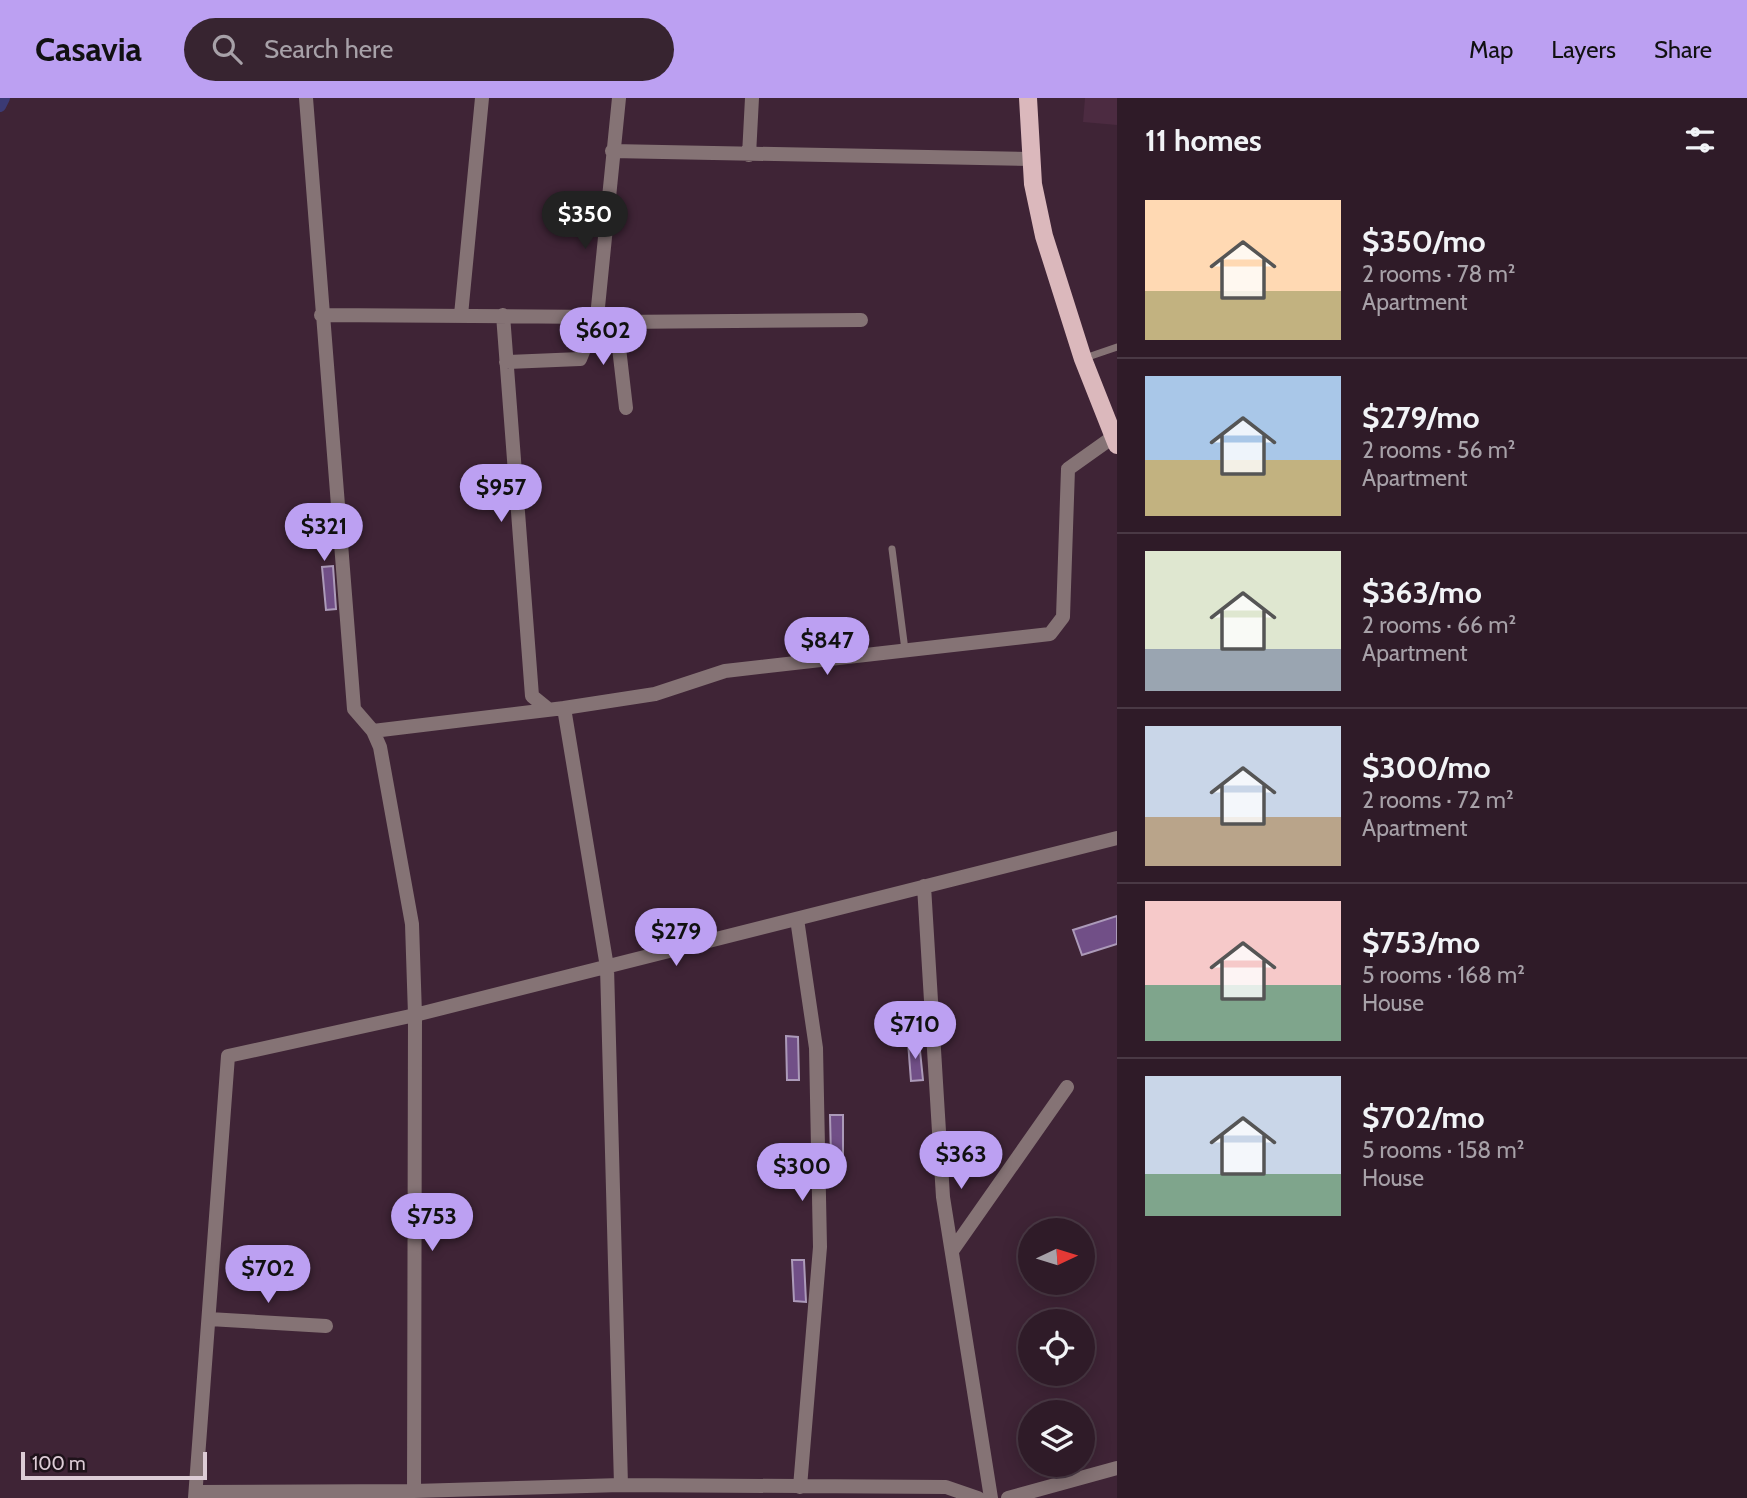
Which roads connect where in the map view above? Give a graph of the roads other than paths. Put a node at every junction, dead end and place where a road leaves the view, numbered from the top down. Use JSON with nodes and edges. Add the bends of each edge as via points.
{"nodes":[{"id":1,"x":306,"y":98,"type":"edge"},
{"id":2,"x":482,"y":98,"type":"edge"},
{"id":3,"x":619,"y":98,"type":"edge"},
{"id":4,"x":752,"y":98,"type":"edge"},
{"id":5,"x":1028,"y":98,"type":"edge"},
{"id":6,"x":612,"y":151,"type":"junction"},
{"id":7,"x":750,"y":155,"type":"junction"},
{"id":8,"x":1031,"y":159,"type":"junction"},
{"id":9,"x":321,"y":315,"type":"junction"},
{"id":10,"x":461,"y":315,"type":"junction"},
{"id":11,"x":503,"y":316,"type":"junction"},
{"id":12,"x":597,"y":317,"type":"junction"},
{"id":13,"x":861,"y":320,"type":"dead end"},
{"id":14,"x":616,"y":322,"type":"junction"},
{"id":15,"x":1117,"y":347,"type":"edge"},
{"id":16,"x":1083,"y":359,"type":"junction"},
{"id":17,"x":506,"y":362,"type":"junction"},
{"id":18,"x":626,"y":408,"type":"dead end"},
{"id":19,"x":1115,"y":441,"type":"edge"},
{"id":20,"x":892,"y":549,"type":"dead end"},
{"id":21,"x":905,"y":651,"type":"junction"},
{"id":22,"x":564,"y":708,"type":"junction"},
{"id":23,"x":548,"y":709,"type":"junction"},
{"id":24,"x":373,"y":731,"type":"junction"},
{"id":25,"x":1117,"y":838,"type":"edge"},
{"id":26,"x":924,"y":886,"type":"junction"},
{"id":27,"x":797,"y":919,"type":"junction"},
{"id":28,"x":607,"y":967,"type":"junction"},
{"id":29,"x":415,"y":1015,"type":"junction"},
{"id":30,"x":1066,"y":1087,"type":"dead end"},
{"id":31,"x":952,"y":1251,"type":"junction"},
{"id":32,"x":209,"y":1319,"type":"junction"},
{"id":33,"x":326,"y":1326,"type":"dead end"},
{"id":34,"x":1117,"y":1468,"type":"edge"},
{"id":35,"x":621,"y":1485,"type":"junction"},
{"id":36,"x":800,"y":1487,"type":"junction"},
{"id":37,"x":700,"y":1491,"type":"edge"},
{"id":38,"x":604,"y":1492,"type":"edge"},
{"id":39,"x":945,"y":1492,"type":"edge"},
{"id":40,"x":414,"y":1494,"type":"edge"},
{"id":41,"x":195,"y":1495,"type":"edge"},
{"id":42,"x":266,"y":1495,"type":"edge"},
{"id":43,"x":978,"y":1498,"type":"edge"},
{"id":44,"x":991,"y":1498,"type":"edge"},
{"id":45,"x":1008,"y":1498,"type":"edge"}],
"edges":[{"from":1,"to":9,"type":"street"},
{"from":2,"to":10,"type":"street"},
{"from":3,"to":6,"type":"street"},
{"from":4,"to":7,"type":"street"},
{"from":5,"to":8,"type":"main road"},
{"from":6,"to":7,"type":"street"},
{"from":6,"to":12,"type":"street"},
{"from":7,"to":8,"type":"street"},
{"from":8,"to":16,"type":"main road","via":[[1044,236]]},
{"from":9,"to":10,"type":"street"},
{"from":9,"to":24,"type":"street","via":[[354,709]]},
{"from":10,"to":11,"type":"street"},
{"from":11,"to":12,"type":"street"},
{"from":11,"to":17,"type":"street"},
{"from":12,"to":14,"type":"street"},
{"from":12,"to":17,"type":"street","via":[[580,359]]},
{"from":13,"to":14,"type":"street"},
{"from":14,"to":18,"type":"street"},
{"from":15,"to":16,"type":"lane"},
{"from":16,"to":19,"type":"main road"},
{"from":17,"to":23,"type":"street","via":[[532,695]]},
{"from":19,"to":21,"type":"street","via":[[1068,470],[1063,617],[1050,635]]},
{"from":20,"to":21,"type":"lane"},
{"from":21,"to":22,"type":"street","via":[[725,671],[655,694]]},
{"from":22,"to":23,"type":"street"},
{"from":22,"to":28,"type":"street"},
{"from":23,"to":24,"type":"street"},
{"from":24,"to":29,"type":"street","via":[[380,747],[412,924]]},
{"from":25,"to":26,"type":"street"},
{"from":26,"to":27,"type":"street"},
{"from":26,"to":31,"type":"street","via":[[943,1197]]},
{"from":27,"to":28,"type":"street"},
{"from":27,"to":36,"type":"street","via":[[816,1048],[820,1247]]},
{"from":28,"to":29,"type":"street"},
{"from":28,"to":35,"type":"street"},
{"from":29,"to":32,"type":"street","via":[[228,1056]]},
{"from":29,"to":40,"type":"street"},
{"from":30,"to":31,"type":"street"},
{"from":31,"to":44,"type":"street"},
{"from":32,"to":33,"type":"street"},
{"from":32,"to":41,"type":"street"},
{"from":34,"to":45,"type":"street"},
{"from":35,"to":37,"type":"street"},
{"from":35,"to":38,"type":"street"},
{"from":36,"to":37,"type":"street"},
{"from":36,"to":39,"type":"street"},
{"from":38,"to":40,"type":"street"},
{"from":39,"to":43,"type":"street"},
{"from":40,"to":42,"type":"street"},
{"from":41,"to":42,"type":"street"}]}
